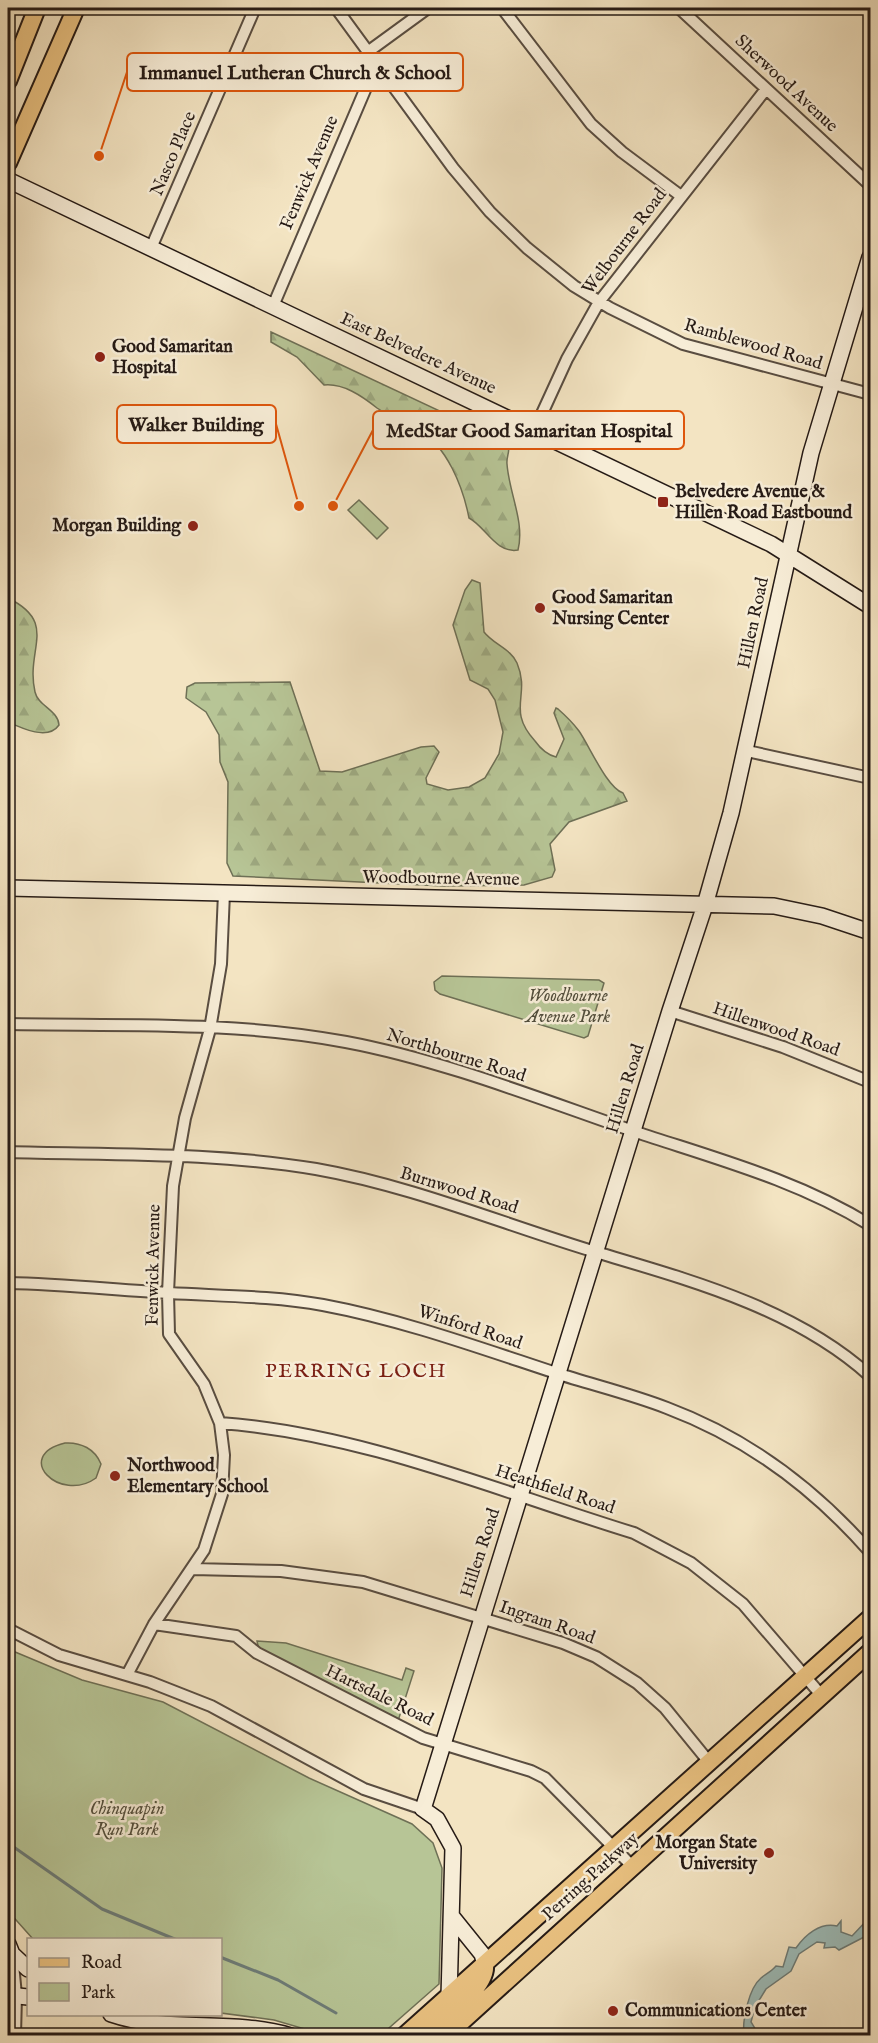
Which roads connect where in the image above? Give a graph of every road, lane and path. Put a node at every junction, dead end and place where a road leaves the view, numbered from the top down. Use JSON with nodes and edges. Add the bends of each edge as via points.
{"nodes":[{"id":1,"x":37,"y":8,"type":"edge"},
{"id":2,"x":76,"y":8,"type":"edge"},
{"id":3,"x":255,"y":8,"type":"edge"},
{"id":4,"x":336,"y":8,"type":"edge"},
{"id":5,"x":428,"y":8,"type":"edge"},
{"id":6,"x":501,"y":8,"type":"edge"},
{"id":7,"x":679,"y":8,"type":"edge"},
{"id":8,"x":369,"y":51,"type":"junction"},
{"id":9,"x":8,"y":81,"type":"edge"},
{"id":10,"x":766,"y":89,"type":"junction"},
{"id":11,"x":8,"y":163,"type":"edge"},
{"id":12,"x":8,"y":180,"type":"edge"},
{"id":13,"x":870,"y":185,"type":"edge"},
{"id":14,"x":681,"y":196,"type":"junction"},
{"id":15,"x":151,"y":248,"type":"junction"},
{"id":16,"x":870,"y":257,"type":"edge"},
{"id":17,"x":599,"y":302,"type":"junction"},
{"id":18,"x":273,"y":306,"type":"junction"},
{"id":19,"x":830,"y":384,"type":"junction"},
{"id":20,"x":870,"y":394,"type":"edge"},
{"id":21,"x":534,"y":431,"type":"junction"},
{"id":22,"x":789,"y":553,"type":"junction"},
{"id":23,"x":870,"y":606,"type":"edge"},
{"id":24,"x":747,"y":751,"type":"junction"},
{"id":25,"x":870,"y":778,"type":"edge"},
{"id":26,"x":8,"y":888,"type":"edge"},
{"id":27,"x":224,"y":893,"type":"junction"},
{"id":28,"x":705,"y":905,"type":"junction"},
{"id":29,"x":870,"y":932,"type":"edge"},
{"id":30,"x":670,"y":1011,"type":"junction"},
{"id":31,"x":8,"y":1024,"type":"edge"},
{"id":32,"x":210,"y":1029,"type":"junction"},
{"id":33,"x":870,"y":1082,"type":"edge"},
{"id":34,"x":633,"y":1131,"type":"junction"},
{"id":35,"x":8,"y":1152,"type":"edge"},
{"id":36,"x":178,"y":1156,"type":"junction"},
{"id":37,"x":870,"y":1225,"type":"edge"},
{"id":38,"x":596,"y":1252,"type":"junction"},
{"id":39,"x":8,"y":1283,"type":"edge"},
{"id":40,"x":168,"y":1293,"type":"junction"},
{"id":41,"x":558,"y":1374,"type":"junction"},
{"id":42,"x":870,"y":1376,"type":"edge"},
{"id":43,"x":220,"y":1423,"type":"junction"},
{"id":44,"x":520,"y":1497,"type":"junction"},
{"id":45,"x":870,"y":1552,"type":"edge"},
{"id":46,"x":193,"y":1569,"type":"junction"},
{"id":47,"x":481,"y":1618,"type":"junction"},
{"id":48,"x":870,"y":1618,"type":"edge"},
{"id":49,"x":154,"y":1624,"type":"junction"},
{"id":50,"x":8,"y":1629,"type":"edge"},
{"id":51,"x":870,"y":1652,"type":"edge"},
{"id":52,"x":127,"y":1675,"type":"junction"},
{"id":53,"x":805,"y":1677,"type":"junction"},
{"id":54,"x":822,"y":1696,"type":"junction"},
{"id":55,"x":443,"y":1743,"type":"junction"},
{"id":56,"x":709,"y":1762,"type":"junction"},
{"id":57,"x":423,"y":1809,"type":"junction"},
{"id":58,"x":613,"y":1849,"type":"junction"},
{"id":59,"x":632,"y":1866,"type":"junction"},
{"id":60,"x":453,"y":1917,"type":"junction"},
{"id":61,"x":10,"y":1949,"type":"edge"},
{"id":62,"x":485,"y":1964,"type":"junction"},
{"id":63,"x":27,"y":1968,"type":"edge"},
{"id":64,"x":17,"y":1996,"type":"edge"},
{"id":65,"x":449,"y":1997,"type":"junction"},
{"id":66,"x":119,"y":2016,"type":"edge"},
{"id":67,"x":15,"y":2036,"type":"edge"},
{"id":68,"x":291,"y":2036,"type":"edge"},
{"id":69,"x":404,"y":2036,"type":"edge"},
{"id":70,"x":426,"y":2036,"type":"edge"},
{"id":71,"x":446,"y":2036,"type":"edge"}],
"edges":[{"from":1,"to":9,"type":"main road"},
{"from":2,"to":11,"type":"main road"},
{"from":3,"to":15,"type":"street","name":"Nasco Place"},
{"from":4,"to":8,"type":"street","name":"Ramblewood Road"},
{"from":5,"to":8,"type":"street"},
{"from":6,"to":14,"type":"street","via":[[591,124]]},
{"from":7,"to":10,"type":"street","name":"Sherwood Avenue"},
{"from":8,"to":17,"type":"street","name":"Ramblewood Road","via":[[453,168],[490,212],[527,248]]},
{"from":8,"to":18,"type":"street","name":"Fenwick Avenue","via":[[365,90]]},
{"from":10,"to":13,"type":"street","name":"Sherwood Avenue"},
{"from":10,"to":14,"type":"street","name":"Welbourne Road"},
{"from":12,"to":15,"type":"street","name":"East Belvedere Avenue"},
{"from":14,"to":17,"type":"street","name":"Welbourne Road"},
{"from":15,"to":18,"type":"street","name":"East Belvedere Avenue"},
{"from":16,"to":19,"type":"street","name":"Hillen Road"},
{"from":17,"to":19,"type":"street","name":"Ramblewood Road","via":[[683,344]]},
{"from":17,"to":21,"type":"street","name":"Welbourne Road"},
{"from":18,"to":21,"type":"street","name":"East Belvedere Avenue"},
{"from":19,"to":20,"type":"street","name":"Ramblewood Road"},
{"from":19,"to":22,"type":"street","name":"Hillen Road"},
{"from":21,"to":22,"type":"street","name":"East Belvedere Avenue"},
{"from":22,"to":23,"type":"street","name":"East Belvedere Avenue"},
{"from":22,"to":24,"type":"street","name":"Hillen Road"},
{"from":24,"to":25,"type":"street"},
{"from":24,"to":28,"type":"street","name":"Hillen Road"},
{"from":26,"to":27,"type":"street","name":"Woodbourne Avenue"},
{"from":27,"to":28,"type":"street","name":"Woodbourne Avenue"},
{"from":27,"to":32,"type":"street","name":"Fenwick Avenue","via":[[221,964]]},
{"from":28,"to":29,"type":"street","name":"Woodbourne Avenue","via":[[796,909]]},
{"from":28,"to":30,"type":"street","name":"Hillen Road"},
{"from":30,"to":33,"type":"street","name":"Hillenwood Road","via":[[783,1047]]},
{"from":30,"to":34,"type":"street","name":"Hillen Road"},
{"from":31,"to":32,"type":"street","name":"Northbourne Road"},
{"from":32,"to":34,"type":"street","name":"Northbourne Road","via":[[288,1034],[374,1048]]},
{"from":32,"to":36,"type":"street","name":"Fenwick Avenue"},
{"from":34,"to":37,"type":"street","name":"Northbourne Road","via":[[780,1178],[823,1197]]},
{"from":34,"to":38,"type":"street","name":"Hillen Road"},
{"from":35,"to":36,"type":"street","name":"Burnwood Road"},
{"from":36,"to":38,"type":"street","name":"Burnwood Road","via":[[262,1161],[357,1178]]},
{"from":36,"to":40,"type":"street","name":"Fenwick Avenue","via":[[170,1218]]},
{"from":38,"to":41,"type":"street","name":"Hillen Road"},
{"from":38,"to":42,"type":"street","name":"Burnwood Road","via":[[721,1291],[767,1311],[816,1338]]},
{"from":39,"to":40,"type":"street","name":"Winford Road"},
{"from":40,"to":41,"type":"street","name":"Winford Road","via":[[323,1305],[390,1320]]},
{"from":40,"to":43,"type":"street","name":"Fenwick Avenue","via":[[169,1334],[204,1384]]},
{"from":41,"to":44,"type":"street","name":"Hillen Road"},
{"from":41,"to":45,"type":"street","name":"Winford Road","via":[[667,1408],[735,1439],[799,1481]]},
{"from":43,"to":44,"type":"street","name":"Heathfield Road","via":[[299,1432],[340,1442]]},
{"from":43,"to":46,"type":"street","name":"Fenwick Avenue","via":[[224,1455],[222,1494],[211,1535]]},
{"from":44,"to":47,"type":"street","name":"Hillen Road"},
{"from":44,"to":53,"type":"street","name":"Heathfield Road","via":[[634,1533],[682,1558],[743,1604]]},
{"from":46,"to":47,"type":"street","name":"Ingram Road","via":[[329,1576],[363,1582]]},
{"from":46,"to":49,"type":"street","name":"Fenwick Avenue"},
{"from":47,"to":55,"type":"street","name":"Hillen Road"},
{"from":47,"to":56,"type":"street","name":"Ingram Road","via":[[563,1642],[615,1667],[665,1708]]},
{"from":48,"to":53,"type":"main road","name":"Perring Parkway"},
{"from":49,"to":52,"type":"street","name":"Fenwick Avenue"},
{"from":49,"to":55,"type":"street","name":"Hartsdale Road","via":[[236,1636],[258,1653],[382,1718]]},
{"from":50,"to":52,"type":"street","via":[[59,1655]]},
{"from":51,"to":54,"type":"main road","name":"Perring Parkway"},
{"from":52,"to":57,"type":"street","via":[[211,1706],[364,1789]]},
{"from":53,"to":54,"type":"street","name":"Heathfield Road"},
{"from":53,"to":56,"type":"main road","name":"Perring Parkway"},
{"from":54,"to":59,"type":"main road","name":"Perring Parkway"},
{"from":55,"to":57,"type":"street","name":"Hillen Road"},
{"from":55,"to":58,"type":"street","name":"Hartsdale Road","via":[[545,1778]]},
{"from":56,"to":58,"type":"main road","name":"Perring Parkway"},
{"from":57,"to":60,"type":"street","via":[[437,1819],[453,1848]]},
{"from":58,"to":59,"type":"street","name":"Hartsdale Road"},
{"from":58,"to":62,"type":"main road","name":"Perring Parkway"},
{"from":59,"to":71,"type":"main road","name":"Perring Parkway"},
{"from":60,"to":62,"type":"street","via":[[482,1954]]},
{"from":60,"to":65,"type":"street"},
{"from":61,"to":63,"type":"street"},
{"from":61,"to":64,"type":"street"},
{"from":62,"to":65,"type":"main road","name":"Perring Parkway"},
{"from":62,"to":70,"type":"main road","via":[[486,1972],[478,1986]]},
{"from":64,"to":67,"type":"street"},
{"from":65,"to":69,"type":"main road"},
{"from":66,"to":68,"type":"street","via":[[157,2025],[246,2026]]}]}
